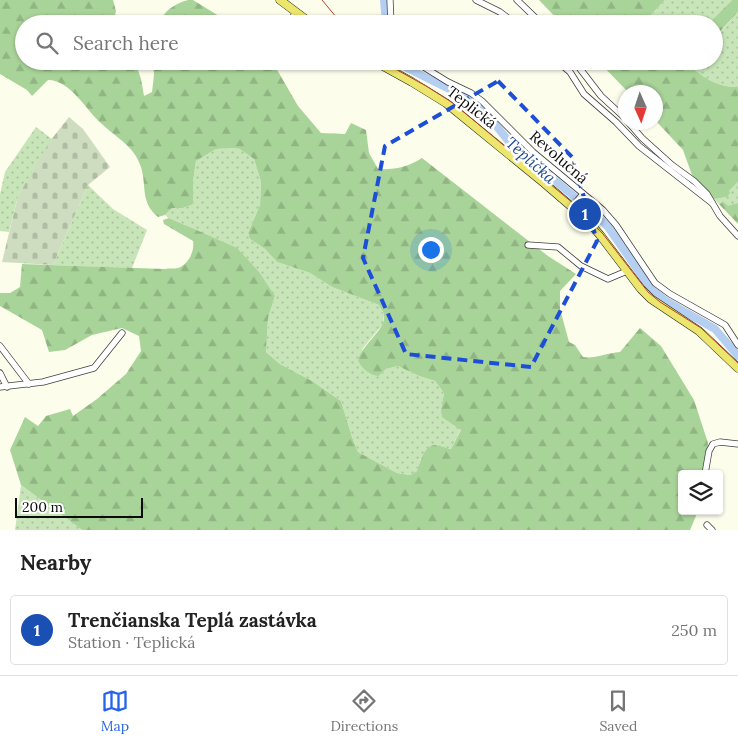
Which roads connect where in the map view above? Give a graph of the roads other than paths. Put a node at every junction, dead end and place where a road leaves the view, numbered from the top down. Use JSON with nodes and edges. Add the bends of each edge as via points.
{"nodes":[{"id":1,"x":280,"y":0,"type":"edge"},
{"id":2,"x":390,"y":0,"type":"edge"},
{"id":3,"x":476,"y":0,"type":"edge"},
{"id":4,"x":517,"y":0,"type":"edge"},
{"id":5,"x":296,"y":12,"type":"junction"},
{"id":6,"x":294,"y":15,"type":"edge"},
{"id":7,"x":300,"y":15,"type":"edge"},
{"id":8,"x":391,"y":15,"type":"edge"},
{"id":9,"x":504,"y":15,"type":"edge"},
{"id":10,"x":533,"y":15,"type":"edge"},
{"id":11,"x":390,"y":70,"type":"edge"},
{"id":12,"x":430,"y":70,"type":"edge"},
{"id":13,"x":568,"y":70,"type":"edge"},
{"id":14,"x":581,"y":70,"type":"edge"},
{"id":15,"x":618,"y":112,"type":"edge"},
{"id":16,"x":635,"y":130,"type":"edge"},
{"id":17,"x":582,"y":195,"type":"junction"},
{"id":18,"x":712,"y":203,"type":"junction"},
{"id":19,"x":573,"y":205,"type":"junction"},
{"id":20,"x":738,"y":236,"type":"edge"},
{"id":21,"x":528,"y":245,"type":"dead end"},
{"id":22,"x":627,"y":270,"type":"junction"},
{"id":23,"x":122,"y":333,"type":"dead end"},
{"id":24,"x":738,"y":345,"type":"edge"},
{"id":25,"x":0,"y":346,"type":"edge"},
{"id":26,"x":738,"y":368,"type":"edge"},
{"id":27,"x":0,"y":373,"type":"edge"},
{"id":28,"x":29,"y":384,"type":"junction"},
{"id":29,"x":0,"y":387,"type":"edge"},
{"id":30,"x":7,"y":387,"type":"junction"},
{"id":31,"x":738,"y":444,"type":"edge"},
{"id":32,"x":706,"y":470,"type":"edge"},
{"id":33,"x":707,"y":525,"type":"dead end"},
{"id":34,"x":712,"y":530,"type":"edge"}],
"edges":[{"from":1,"to":5,"type":"main road"},
{"from":2,"to":8,"type":"street"},
{"from":3,"to":9,"type":"street"},
{"from":4,"to":10,"type":"street"},
{"from":5,"to":6,"type":"street"},
{"from":5,"to":7,"type":"main road"},
{"from":11,"to":19,"type":"main road","name":"Teplická","via":[[446,103]]},
{"from":12,"to":17,"type":"street","name":"Revolučná","via":[[482,100],[533,152]]},
{"from":13,"to":18,"type":"street","via":[[584,94],[639,146]]},
{"from":14,"to":15,"type":"street"},
{"from":16,"to":18,"type":"street","via":[[694,181]]},
{"from":17,"to":19,"type":"street"},
{"from":17,"to":24,"type":"street","name":"Revolučná","via":[[603,210],[616,225],[655,283],[725,325]]},
{"from":18,"to":20,"type":"street"},
{"from":19,"to":22,"type":"main road","name":"Teplická"},
{"from":21,"to":22,"type":"street","via":[[558,247],[581,266],[608,279]]},
{"from":22,"to":26,"type":"main road","name":"Teplická","via":[[651,299],[699,331]]},
{"from":23,"to":28,"type":"street","via":[[94,368]]},
{"from":25,"to":28,"type":"street"},
{"from":27,"to":30,"type":"street"},
{"from":28,"to":30,"type":"street"},
{"from":29,"to":30,"type":"street"},
{"from":31,"to":32,"type":"street","via":[[713,444]]},
{"from":33,"to":34,"type":"street"}]}
